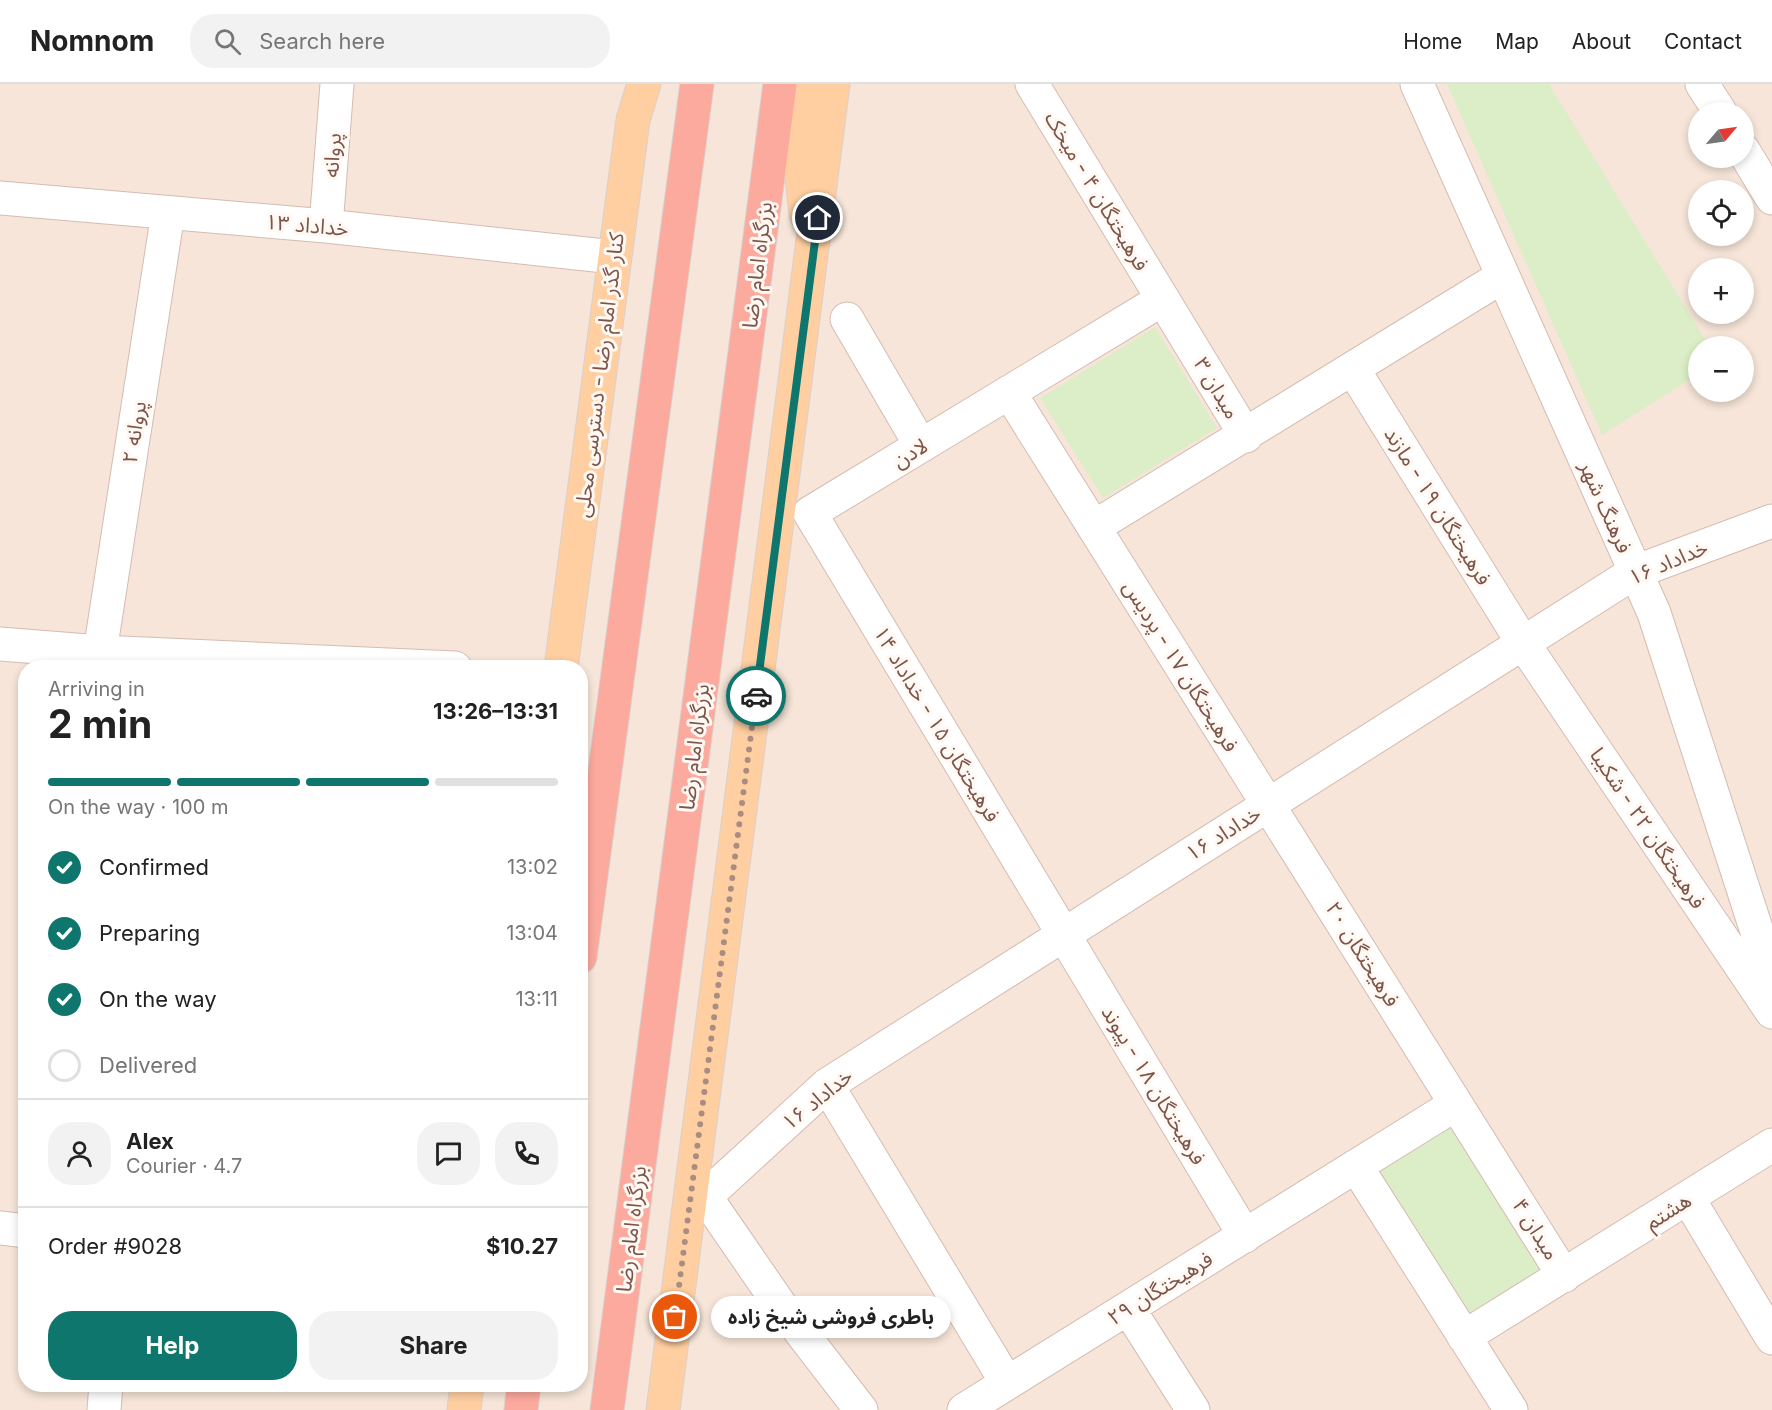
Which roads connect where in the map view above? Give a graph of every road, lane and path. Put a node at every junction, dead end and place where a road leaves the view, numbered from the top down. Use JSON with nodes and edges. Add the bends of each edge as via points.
{"nodes":[{"id":1,"x":337,"y":84,"type":"edge"},
{"id":2,"x":644,"y":84,"type":"edge"},
{"id":3,"x":697,"y":84,"type":"edge"},
{"id":4,"x":780,"y":84,"type":"edge"},
{"id":5,"x":807,"y":84,"type":"edge"},
{"id":6,"x":834,"y":84,"type":"edge"},
{"id":7,"x":1032,"y":84,"type":"edge"},
{"id":8,"x":1417,"y":84,"type":"edge"},
{"id":9,"x":1702,"y":84,"type":"edge"},
{"id":10,"x":1714,"y":102,"type":"edge"},
{"id":11,"x":1754,"y":168,"type":"edge"},
{"id":12,"x":0,"y":198,"type":"edge"},
{"id":13,"x":1772,"y":198,"type":"edge"},
{"id":14,"x":168,"y":213,"type":"junction"},
{"id":15,"x":326,"y":226,"type":"junction"},
{"id":16,"x":614,"y":257,"type":"junction"},
{"id":17,"x":813,"y":260,"type":"junction"},
{"id":18,"x":1503,"y":276,"type":"junction"},
{"id":19,"x":1163,"y":299,"type":"junction"},
{"id":20,"x":847,"y":320,"type":"dead end"},
{"id":21,"x":1353,"y":369,"type":"junction"},
{"id":22,"x":1009,"y":392,"type":"junction"},
{"id":23,"x":1246,"y":435,"type":"junction"},
{"id":24,"x":921,"y":446,"type":"junction"},
{"id":25,"x":810,"y":513,"type":"joint"},
{"id":26,"x":1772,"y":521,"type":"edge"},
{"id":27,"x":1094,"y":527,"type":"junction"},
{"id":28,"x":1635,"y":572,"type":"junction"},
{"id":29,"x":1523,"y":643,"type":"junction"},
{"id":30,"x":0,"y":644,"type":"edge"},
{"id":31,"x":100,"y":652,"type":"junction"},
{"id":32,"x":278,"y":660,"type":"edge"},
{"id":33,"x":562,"y":660,"type":"edge"},
{"id":34,"x":1269,"y":805,"type":"junction"},
{"id":35,"x":588,"y":897,"type":"edge"},
{"id":36,"x":1064,"y":935,"type":"junction"},
{"id":37,"x":1772,"y":978,"type":"edge"},
{"id":38,"x":1772,"y":1012,"type":"edge"},
{"id":39,"x":827,"y":1085,"type":"junction"},
{"id":40,"x":1456,"y":1104,"type":"junction"},
{"id":41,"x":1772,"y":1145,"type":"edge"},
{"id":42,"x":1356,"y":1166,"type":"junction"},
{"id":43,"x":700,"y":1188,"type":"junction"},
{"id":44,"x":1688,"y":1198,"type":"junction"},
{"id":45,"x":0,"y":1228,"type":"edge"},
{"id":46,"x":18,"y":1230,"type":"edge"},
{"id":47,"x":1245,"y":1236,"type":"junction"},
{"id":48,"x":1564,"y":1276,"type":"junction"},
{"id":49,"x":1128,"y":1308,"type":"junction"},
{"id":50,"x":1464,"y":1337,"type":"junction"},
{"id":51,"x":1772,"y":1338,"type":"edge"},
{"id":52,"x":1007,"y":1383,"type":"junction"},
{"id":53,"x":105,"y":1392,"type":"edge"},
{"id":54,"x":466,"y":1392,"type":"edge"},
{"id":55,"x":104,"y":1410,"type":"edge"},
{"id":56,"x":464,"y":1410,"type":"edge"},
{"id":57,"x":607,"y":1410,"type":"edge"},
{"id":58,"x":663,"y":1410,"type":"edge"},
{"id":59,"x":861,"y":1410,"type":"edge"},
{"id":60,"x":964,"y":1410,"type":"edge"},
{"id":61,"x":1194,"y":1410,"type":"edge"},
{"id":62,"x":1511,"y":1410,"type":"edge"}],
"edges":[{"from":1,"to":15,"type":"street","name":"پروانه"},
{"from":2,"to":16,"type":"main road","name":"کنار گذر امام رضا - دسترسی محلی","via":[[633,120]]},
{"from":3,"to":35,"type":"highway"},
{"from":4,"to":57,"type":"highway","name":"بزرگراه امام رضا"},
{"from":5,"to":17,"type":"main road","via":[[800,158]]},
{"from":6,"to":17,"type":"main road"},
{"from":7,"to":19,"type":"street","name":"فرهیختگان ۴ - میخک"},
{"from":8,"to":18,"type":"street","name":"فرهنگ شهر"},
{"from":9,"to":10,"type":"street"},
{"from":11,"to":13,"type":"street"},
{"from":12,"to":14,"type":"street","name":"خداداد ۱۳"},
{"from":14,"to":15,"type":"street","name":"خداداد ۱۳"},
{"from":14,"to":31,"type":"street","name":"پروانه ۲"},
{"from":15,"to":16,"type":"street","name":"خداداد ۱۳"},
{"from":16,"to":33,"type":"main road","name":"کنار گذر امام رضا - دسترسی محلی"},
{"from":17,"to":43,"type":"main road"},
{"from":18,"to":21,"type":"street"},
{"from":18,"to":28,"type":"street","name":"فرهنگ شهر"},
{"from":19,"to":22,"type":"street"},
{"from":19,"to":23,"type":"street","name":"میدان ۳"},
{"from":20,"to":24,"type":"street"},
{"from":21,"to":23,"type":"street"},
{"from":21,"to":29,"type":"street","name":"فرهیختگان ۱۹ - مازند"},
{"from":22,"to":24,"type":"street","name":"لادن"},
{"from":22,"to":27,"type":"street"},
{"from":23,"to":27,"type":"street","name":"میدان ۳"},
{"from":24,"to":25,"type":"street","name":"لادن"},
{"from":25,"to":36,"type":"street","name":"فرهیختگان ۱۵ - خداداد ۱۴"},
{"from":26,"to":28,"type":"street","name":"خداداد ۱۶"},
{"from":27,"to":34,"type":"street","name":"فرهیختگان ۱۷ - پردیس"},
{"from":28,"to":29,"type":"street","name":"خداداد ۱۶"},
{"from":28,"to":37,"type":"street","name":"فرهنگ شهر","via":[[1676,674]]},
{"from":29,"to":34,"type":"street","name":"خداداد ۱۶"},
{"from":29,"to":38,"type":"street","name":"فرهیختگان ۲۲ - شکیبا"},
{"from":30,"to":31,"type":"street"},
{"from":31,"to":32,"type":"street"},
{"from":34,"to":36,"type":"street","name":"خداداد ۱۶"},
{"from":34,"to":40,"type":"street","name":"فرهیختگان ۲۰"},
{"from":36,"to":39,"type":"street","name":"خداداد ۱۶"},
{"from":36,"to":47,"type":"street","name":"فرهیختگان ۱۸ - پیوند"},
{"from":39,"to":43,"type":"street","name":"خداداد ۱۶"},
{"from":39,"to":52,"type":"street"},
{"from":40,"to":42,"type":"street"},
{"from":40,"to":48,"type":"street","name":"میدان ۴"},
{"from":41,"to":44,"type":"street","name":"هشتم"},
{"from":42,"to":47,"type":"street","name":"فرهیختگان ۲۹"},
{"from":42,"to":50,"type":"street"},
{"from":43,"to":58,"type":"main road"},
{"from":43,"to":59,"type":"street","via":[[780,1305]]},
{"from":44,"to":48,"type":"street","name":"هشتم"},
{"from":44,"to":51,"type":"street"},
{"from":45,"to":46,"type":"street"},
{"from":47,"to":49,"type":"street","name":"فرهیختگان ۲۹"},
{"from":48,"to":50,"type":"street","name":"میدان ۴"},
{"from":49,"to":52,"type":"street","name":"فرهیختگان ۲۹"},
{"from":49,"to":61,"type":"street"},
{"from":50,"to":62,"type":"street"},
{"from":52,"to":60,"type":"street","name":"فرهیختگان ۲۹"},
{"from":53,"to":55,"type":"street"},
{"from":54,"to":56,"type":"main road"}]}
